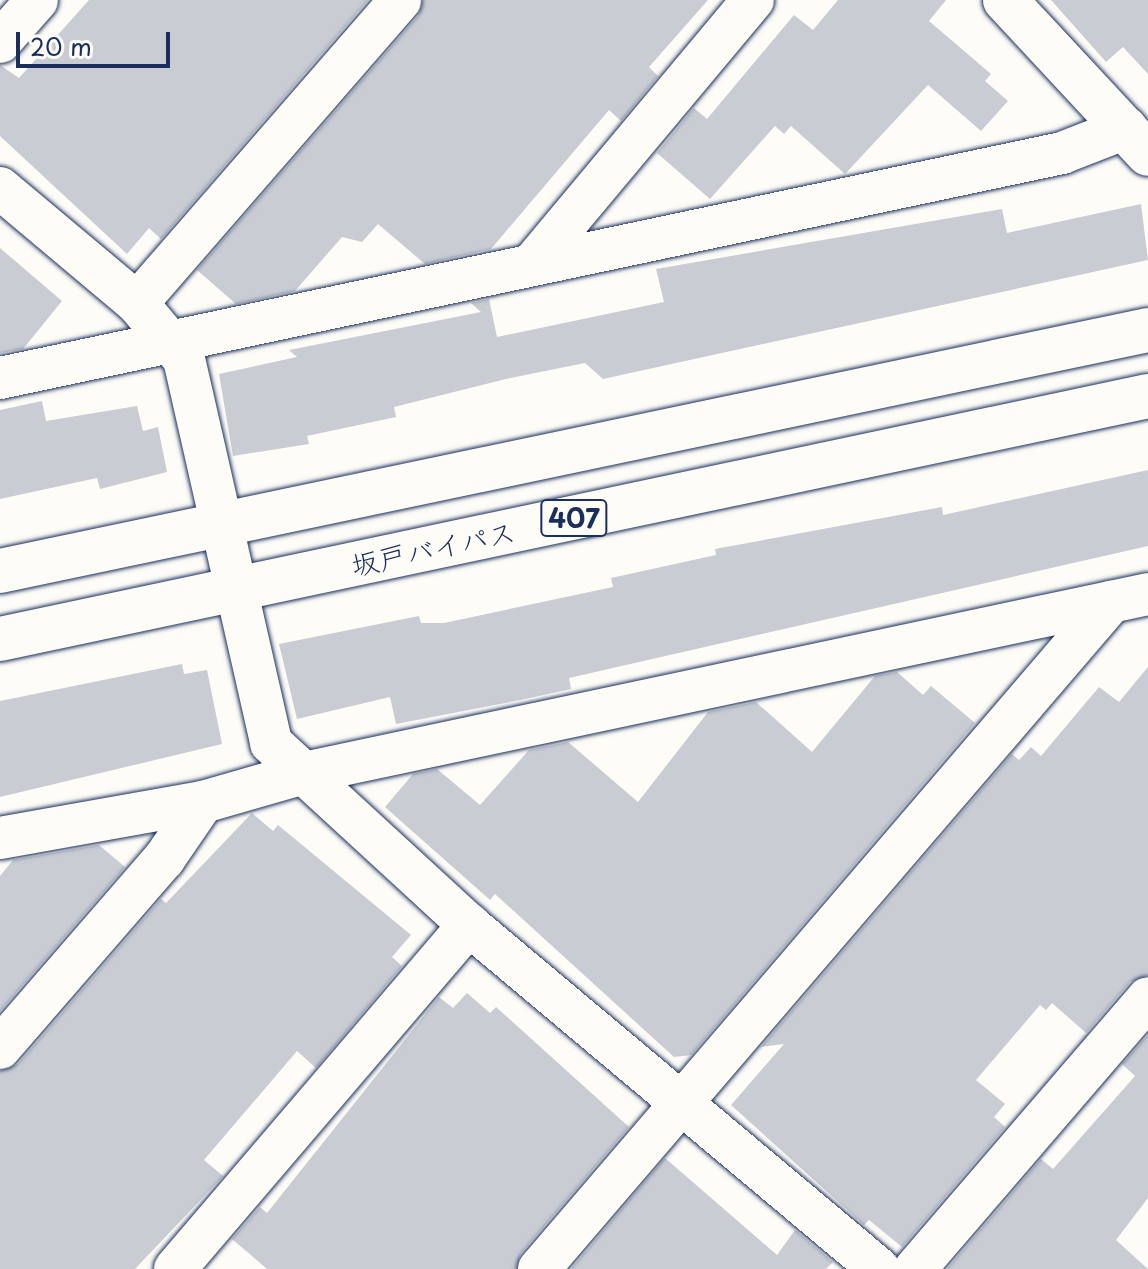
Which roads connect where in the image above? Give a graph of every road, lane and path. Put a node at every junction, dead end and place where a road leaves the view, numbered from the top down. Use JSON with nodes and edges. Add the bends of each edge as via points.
{"nodes":[{"id":1,"x":37,"y":0,"type":"edge"},
{"id":2,"x":400,"y":0,"type":"edge"},
{"id":3,"x":753,"y":0,"type":"edge"},
{"id":4,"x":1005,"y":0,"type":"edge"},
{"id":5,"x":0,"y":42,"type":"edge"},
{"id":6,"x":1137,"y":141,"type":"edge"},
{"id":7,"x":0,"y":188,"type":"edge"},
{"id":8,"x":533,"y":263,"type":"junction"},
{"id":9,"x":137,"y":303,"type":"junction"},
{"id":10,"x":1148,"y":330,"type":"edge"},
{"id":11,"x":172,"y":343,"type":"junction"},
{"id":12,"x":0,"y":378,"type":"edge"},
{"id":13,"x":1148,"y":396,"type":"edge"},
{"id":14,"x":222,"y":525,"type":"junction"},
{"id":15,"x":0,"y":571,"type":"edge"},
{"id":16,"x":236,"y":589,"type":"junction"},
{"id":17,"x":1130,"y":598,"type":"edge"},
{"id":18,"x":0,"y":639,"type":"edge"},
{"id":19,"x":304,"y":773,"type":"junction"},
{"id":20,"x":203,"y":802,"type":"junction"},
{"id":21,"x":0,"y":838,"type":"edge"},
{"id":22,"x":469,"y":925,"type":"junction"},
{"id":23,"x":1148,"y":998,"type":"edge"},
{"id":24,"x":0,"y":1048,"type":"edge"},
{"id":25,"x":684,"y":1100,"type":"junction"},
{"id":26,"x":175,"y":1269,"type":"edge"},
{"id":27,"x":539,"y":1269,"type":"edge"},
{"id":28,"x":879,"y":1269,"type":"edge"},
{"id":29,"x":915,"y":1269,"type":"edge"}],
"edges":[{"from":1,"to":5,"type":"street"},
{"from":2,"to":9,"type":"street"},
{"from":3,"to":8,"type":"street"},
{"from":4,"to":6,"type":"main road"},
{"from":6,"to":8,"type":"street"},
{"from":7,"to":9,"type":"street"},
{"from":8,"to":11,"type":"street"},
{"from":9,"to":11,"type":"street"},
{"from":10,"to":14,"type":"main road","number":"407"},
{"from":11,"to":12,"type":"street"},
{"from":11,"to":14,"type":"street","via":[[184,359]]},
{"from":13,"to":16,"type":"main road","name":"坂戸バイパス","number":"407"},
{"from":14,"to":15,"type":"main road","number":"407"},
{"from":14,"to":16,"type":"street"},
{"from":16,"to":18,"type":"main road","name":"坂戸バイパス","number":"407"},
{"from":16,"to":19,"type":"street","via":[[271,743]]},
{"from":17,"to":19,"type":"street"},
{"from":17,"to":25,"type":"street"},
{"from":19,"to":20,"type":"street"},
{"from":19,"to":22,"type":"street"},
{"from":20,"to":21,"type":"street"},
{"from":20,"to":24,"type":"street","via":[[164,859]]},
{"from":22,"to":25,"type":"street"},
{"from":22,"to":26,"type":"street"},
{"from":23,"to":29,"type":"street"},
{"from":25,"to":27,"type":"street"},
{"from":25,"to":28,"type":"street"}]}
